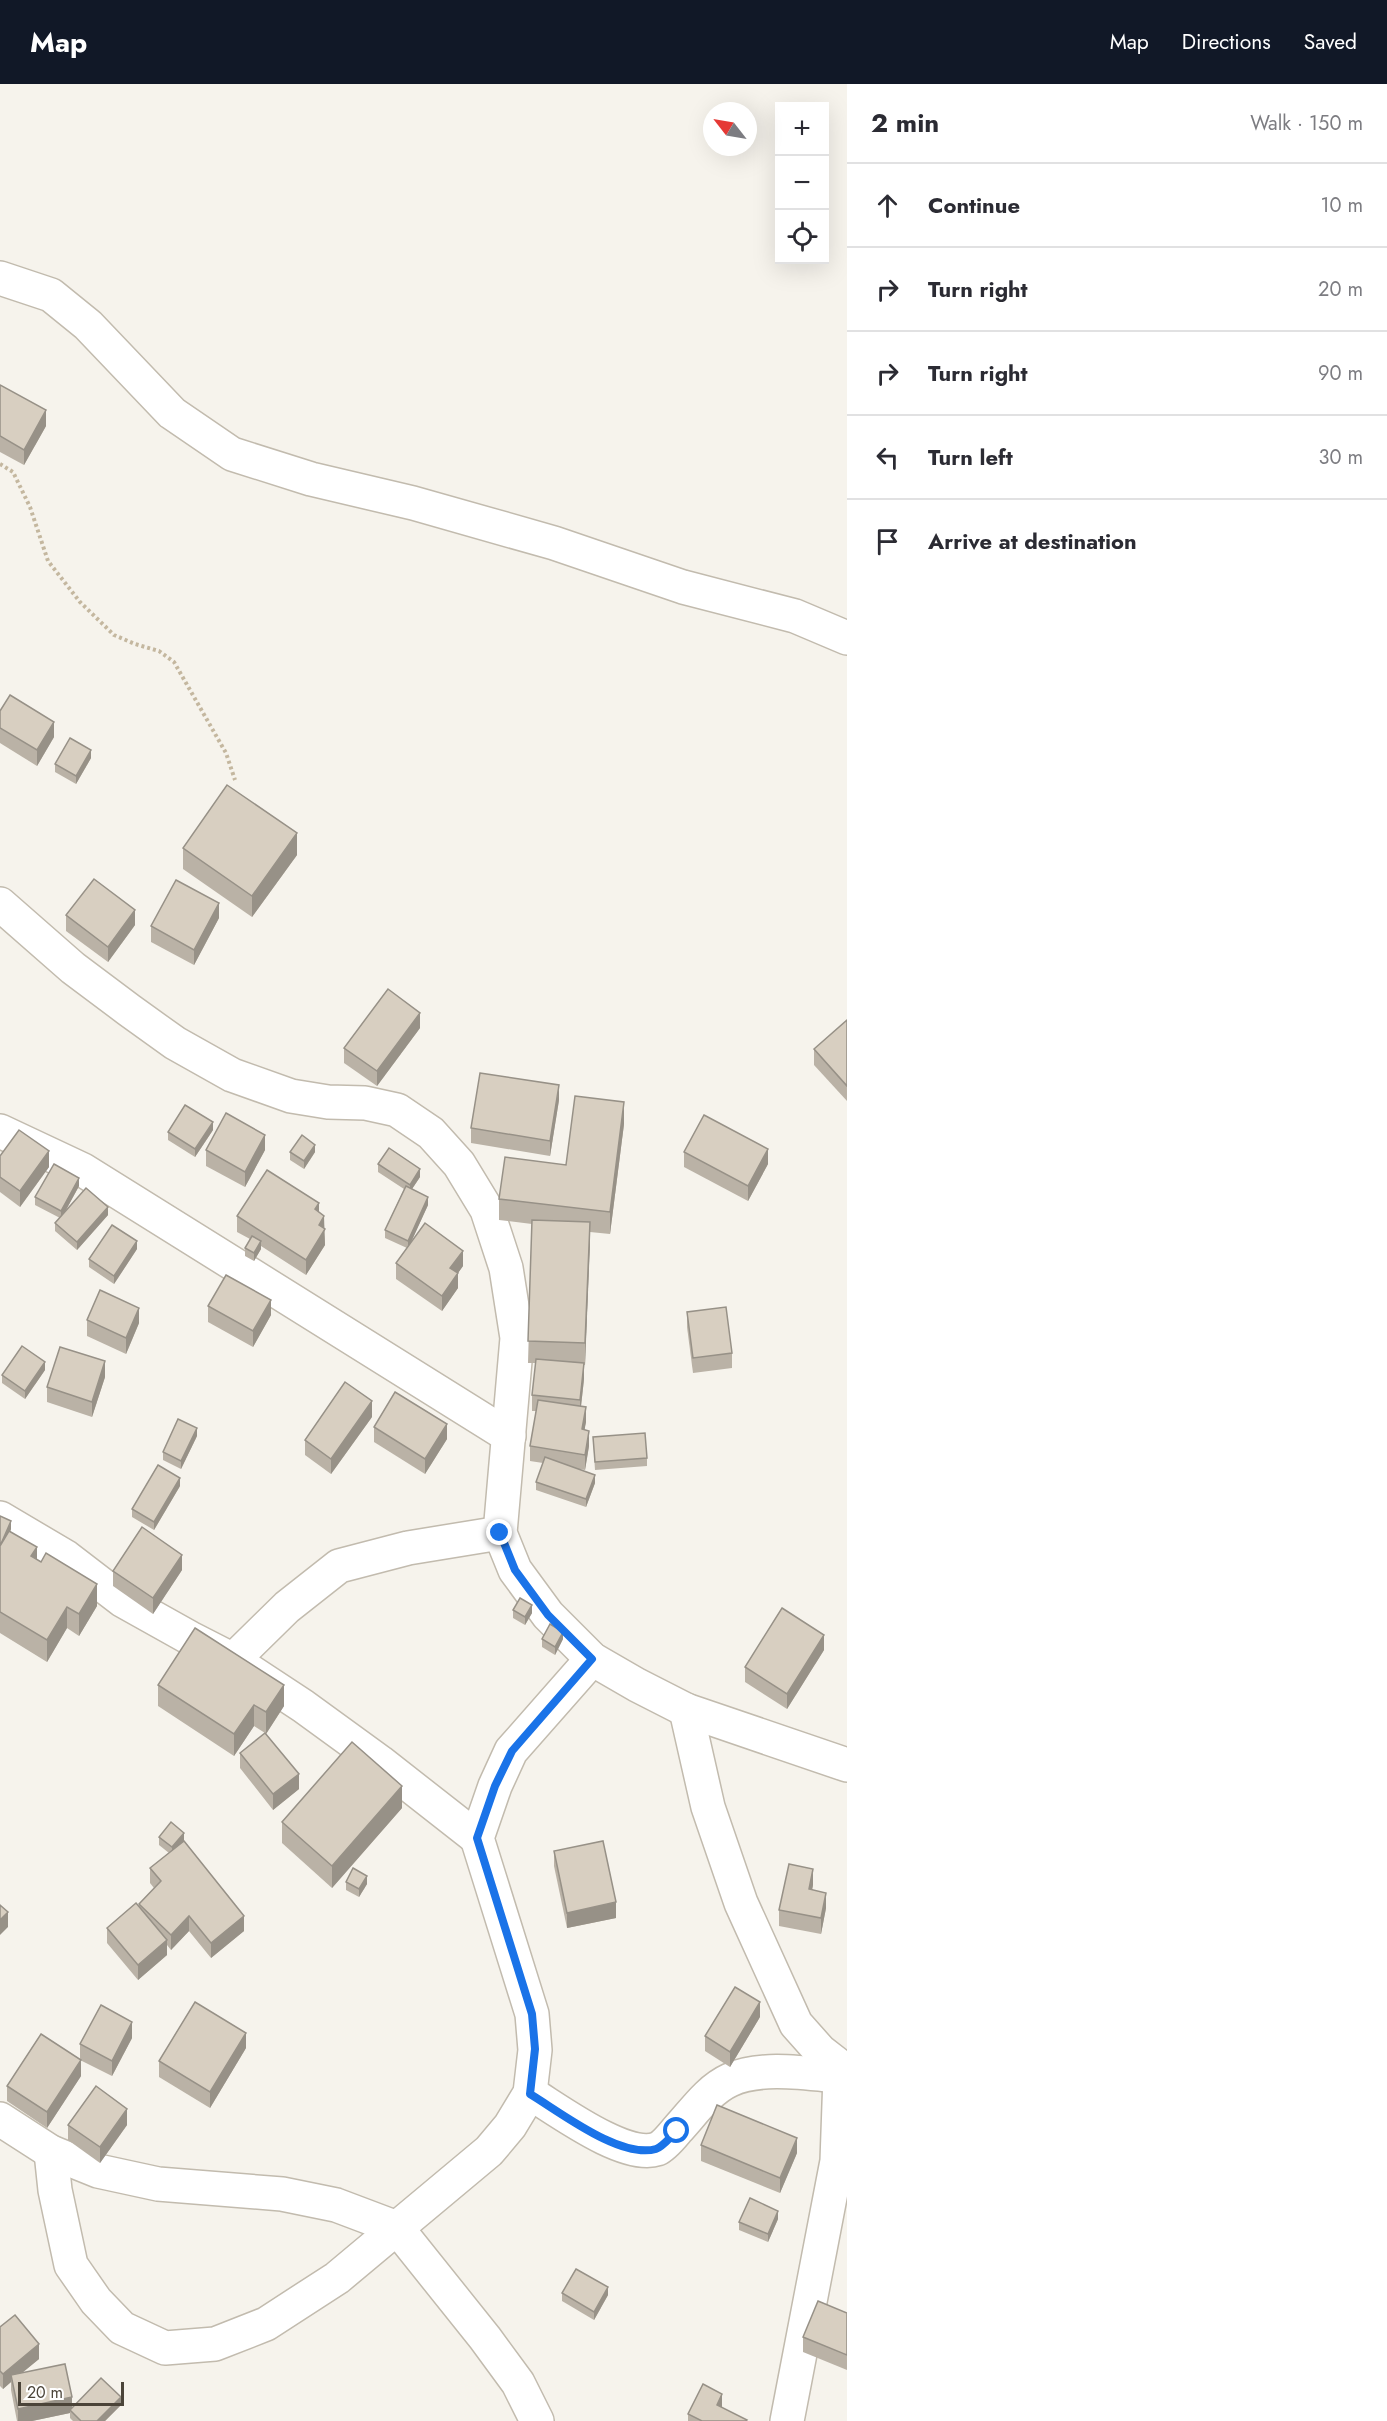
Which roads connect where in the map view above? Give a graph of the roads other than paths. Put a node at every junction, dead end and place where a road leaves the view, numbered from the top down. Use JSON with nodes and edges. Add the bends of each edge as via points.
{"nodes":[{"id":1,"x":0,"y":278,"type":"edge"},
{"id":2,"x":847,"y":638,"type":"edge"},
{"id":3,"x":0,"y":904,"type":"edge"},
{"id":4,"x":0,"y":1131,"type":"edge"},
{"id":5,"x":509,"y":1437,"type":"junction"},
{"id":6,"x":0,"y":1518,"type":"edge"},
{"id":7,"x":500,"y":1533,"type":"junction"},
{"id":8,"x":592,"y":1659,"type":"junction"},
{"id":9,"x":233,"y":1660,"type":"junction"},
{"id":10,"x":686,"y":1710,"type":"junction"},
{"id":11,"x":847,"y":1765,"type":"edge"},
{"id":12,"x":477,"y":1838,"type":"junction"},
{"id":13,"x":845,"y":2075,"type":"edge"},
{"id":14,"x":530,"y":2094,"type":"junction"},
{"id":15,"x":0,"y":2119,"type":"edge"},
{"id":16,"x":51,"y":2152,"type":"junction"},
{"id":17,"x":397,"y":2228,"type":"junction"},
{"id":18,"x":537,"y":2421,"type":"edge"},
{"id":19,"x":787,"y":2421,"type":"edge"}],
"edges":[{"from":1,"to":2,"type":"street","via":[[51,295],[88,325],[172,413],[232,454],[311,479],[554,543],[683,587],[795,616]]},
{"from":3,"to":5,"type":"street","via":[[138,1017],[232,1075],[291,1096],[397,1110],[430,1133],[459,1164],[487,1210],[506,1268],[518,1338]]},
{"from":4,"to":5,"type":"street","via":[[83,1170]]},
{"from":5,"to":7,"type":"street"},
{"from":6,"to":9,"type":"street","via":[[66,1557],[122,1600]]},
{"from":7,"to":8,"type":"street","via":[[515,1570],[548,1615]]},
{"from":7,"to":9,"type":"street","via":[[408,1548],[339,1566],[287,1607]]},
{"from":8,"to":10,"type":"street"},
{"from":8,"to":12,"type":"street","via":[[512,1751]]},
{"from":9,"to":12,"type":"street","via":[[303,1706]]},
{"from":10,"to":11,"type":"street"},
{"from":10,"to":13,"type":"street","via":[[708,1807],[741,1903],[796,2024]]},
{"from":12,"to":14,"type":"street","via":[[532,2014],[535,2049]]},
{"from":13,"to":14,"type":"street","via":[[754,2071],[728,2080],[700,2103],[658,2149],[638,2150],[610,2142]]},
{"from":13,"to":19,"type":"street","via":[[837,2161]]},
{"from":14,"to":17,"type":"street","via":[[489,2151]]},
{"from":15,"to":16,"type":"street"},
{"from":16,"to":17,"type":"street","via":[[98,2172],[158,2184],[282,2194],[325,2203]]},
{"from":16,"to":17,"type":"street","via":[[71,2265],[96,2301],[122,2328],[165,2348],[215,2344],[266,2324],[337,2278]]},
{"from":17,"to":18,"type":"street","via":[[498,2356]]}]}
